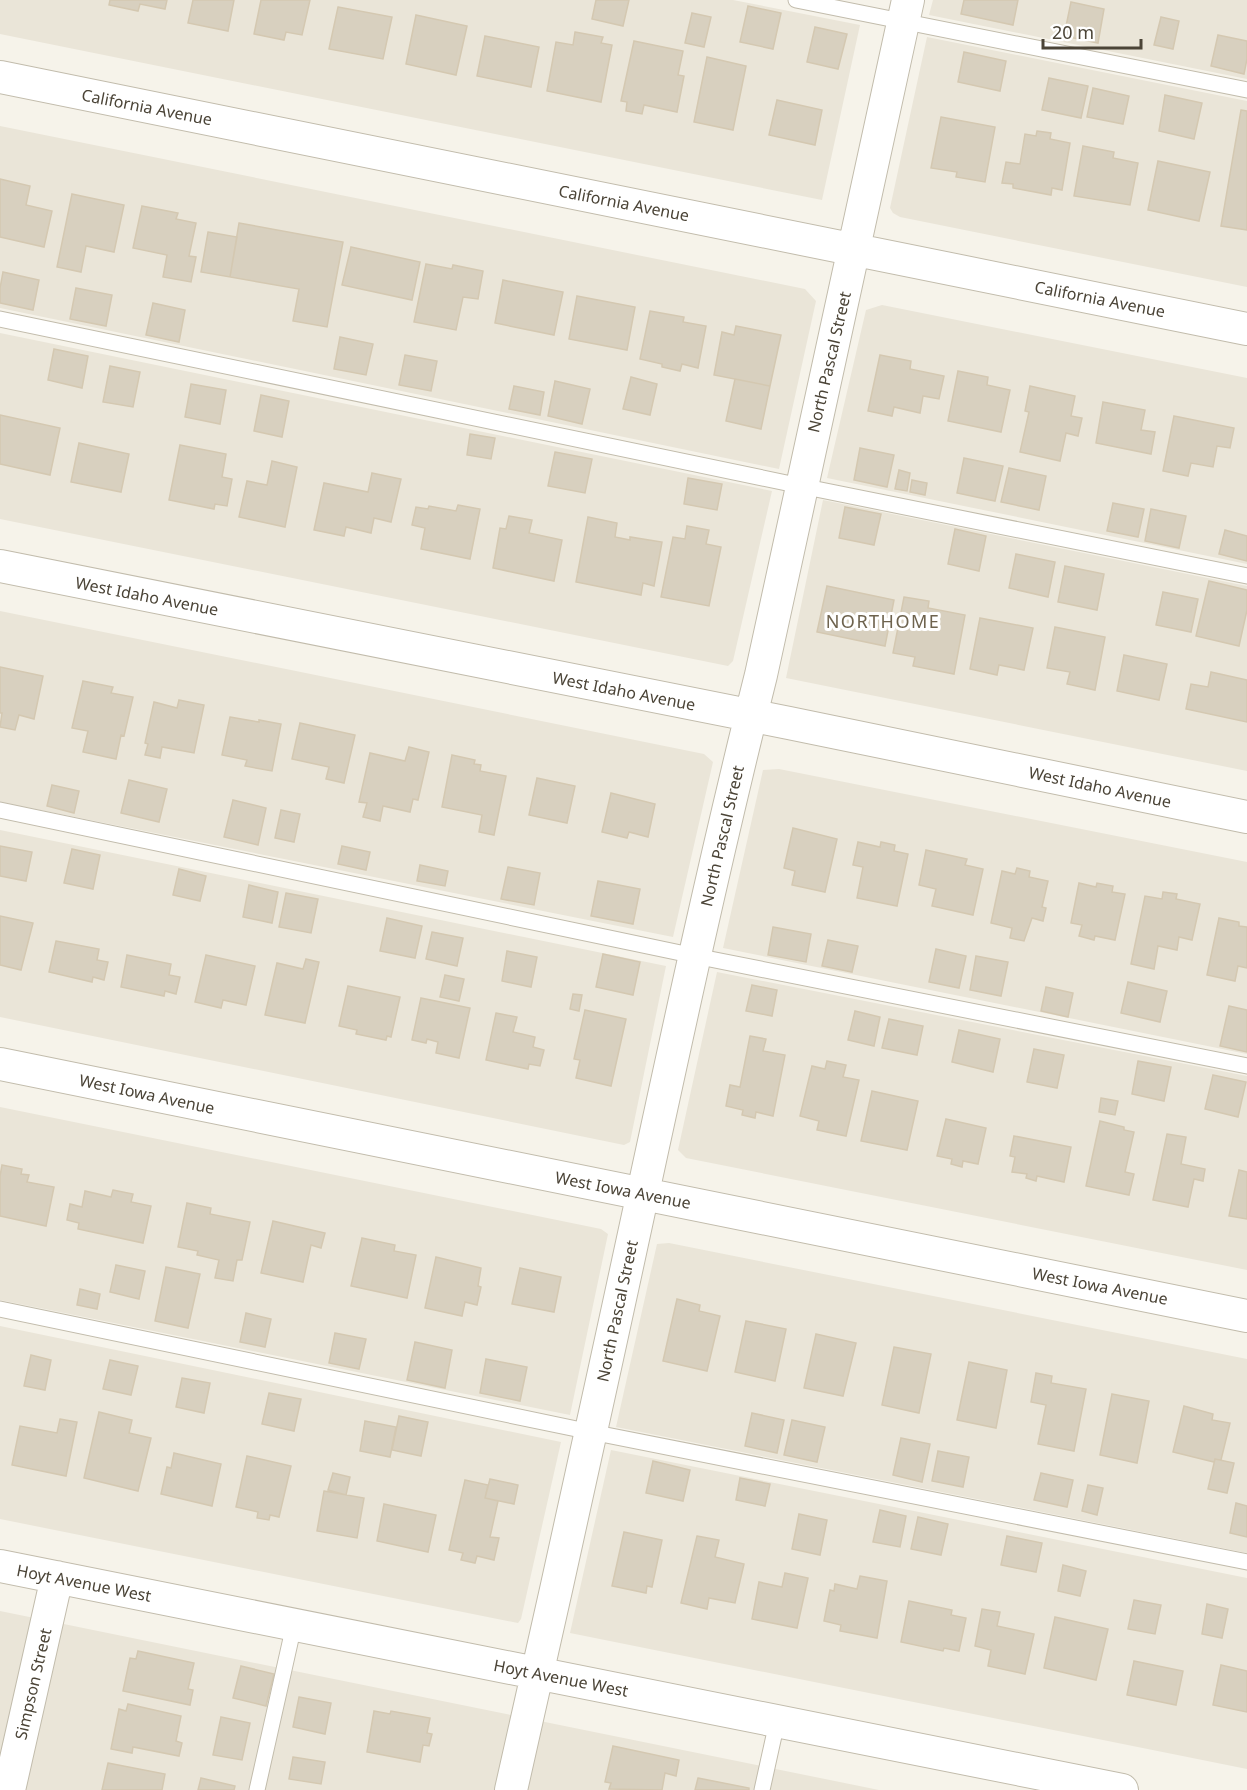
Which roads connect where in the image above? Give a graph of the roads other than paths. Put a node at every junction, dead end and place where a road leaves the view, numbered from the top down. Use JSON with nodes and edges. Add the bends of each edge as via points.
{"nodes":[{"id":1,"x":796,"y":0,"type":"edge"},
{"id":2,"x":905,"y":11,"type":"edge"},
{"id":3,"x":0,"y":77,"type":"edge"},
{"id":4,"x":1247,"y":90,"type":"edge"},
{"id":5,"x":853,"y":249,"type":"junction"},
{"id":6,"x":0,"y":319,"type":"edge"},
{"id":7,"x":1247,"y":329,"type":"edge"},
{"id":8,"x":801,"y":486,"type":"junction"},
{"id":9,"x":0,"y":566,"type":"edge"},
{"id":10,"x":1247,"y":576,"type":"edge"},
{"id":11,"x":751,"y":715,"type":"junction"},
{"id":12,"x":0,"y":810,"type":"edge"},
{"id":13,"x":1247,"y":817,"type":"edge"},
{"id":14,"x":695,"y":956,"type":"junction"},
{"id":15,"x":0,"y":1064,"type":"edge"},
{"id":16,"x":1247,"y":1066,"type":"edge"},
{"id":17,"x":642,"y":1193,"type":"junction"},
{"id":18,"x":0,"y":1309,"type":"edge"},
{"id":19,"x":1247,"y":1316,"type":"edge"},
{"id":20,"x":591,"y":1432,"type":"junction"},
{"id":21,"x":1247,"y":1562,"type":"edge"},
{"id":22,"x":0,"y":1566,"type":"edge"},
{"id":23,"x":57,"y":1577,"type":"junction"},
{"id":24,"x":294,"y":1624,"type":"junction"},
{"id":25,"x":537,"y":1673,"type":"junction"},
{"id":26,"x":777,"y":1722,"type":"junction"},
{"id":27,"x":1020,"y":1780,"type":"edge"},
{"id":28,"x":9,"y":1790,"type":"edge"},
{"id":29,"x":257,"y":1790,"type":"edge"},
{"id":30,"x":511,"y":1790,"type":"edge"},
{"id":31,"x":762,"y":1790,"type":"edge"},
{"id":32,"x":1122,"y":1790,"type":"edge"}],
"edges":[{"from":1,"to":2,"type":"lane"},
{"from":2,"to":4,"type":"lane"},
{"from":2,"to":5,"type":"street","name":"North Pascal Street"},
{"from":3,"to":5,"type":"street","name":"California Avenue"},
{"from":5,"to":7,"type":"street","name":"California Avenue"},
{"from":5,"to":8,"type":"street","name":"North Pascal Street"},
{"from":6,"to":8,"type":"lane"},
{"from":8,"to":10,"type":"lane"},
{"from":8,"to":11,"type":"street","name":"North Pascal Street"},
{"from":9,"to":11,"type":"street","name":"West Idaho Avenue"},
{"from":11,"to":13,"type":"street","name":"West Idaho Avenue"},
{"from":11,"to":14,"type":"street","name":"North Pascal Street"},
{"from":12,"to":14,"type":"lane"},
{"from":14,"to":16,"type":"lane"},
{"from":14,"to":17,"type":"street","name":"North Pascal Street"},
{"from":15,"to":17,"type":"street","name":"West Iowa Avenue"},
{"from":17,"to":19,"type":"street","name":"West Iowa Avenue"},
{"from":17,"to":20,"type":"street","name":"North Pascal Street"},
{"from":18,"to":20,"type":"lane"},
{"from":20,"to":21,"type":"lane"},
{"from":20,"to":25,"type":"street","name":"North Pascal Street"},
{"from":22,"to":23,"type":"street","name":"Hoyt Avenue West"},
{"from":23,"to":24,"type":"street","name":"Hoyt Avenue West"},
{"from":23,"to":28,"type":"street","name":"Simpson Street"},
{"from":24,"to":25,"type":"street","name":"Hoyt Avenue West"},
{"from":24,"to":29,"type":"lane"},
{"from":25,"to":26,"type":"street","name":"Hoyt Avenue West"},
{"from":25,"to":30,"type":"street","name":"North Pascal Street"},
{"from":26,"to":27,"type":"street","name":"Hoyt Avenue West"},
{"from":26,"to":31,"type":"lane"},
{"from":27,"to":32,"type":"street","name":"Hoyt Avenue West"}]}
